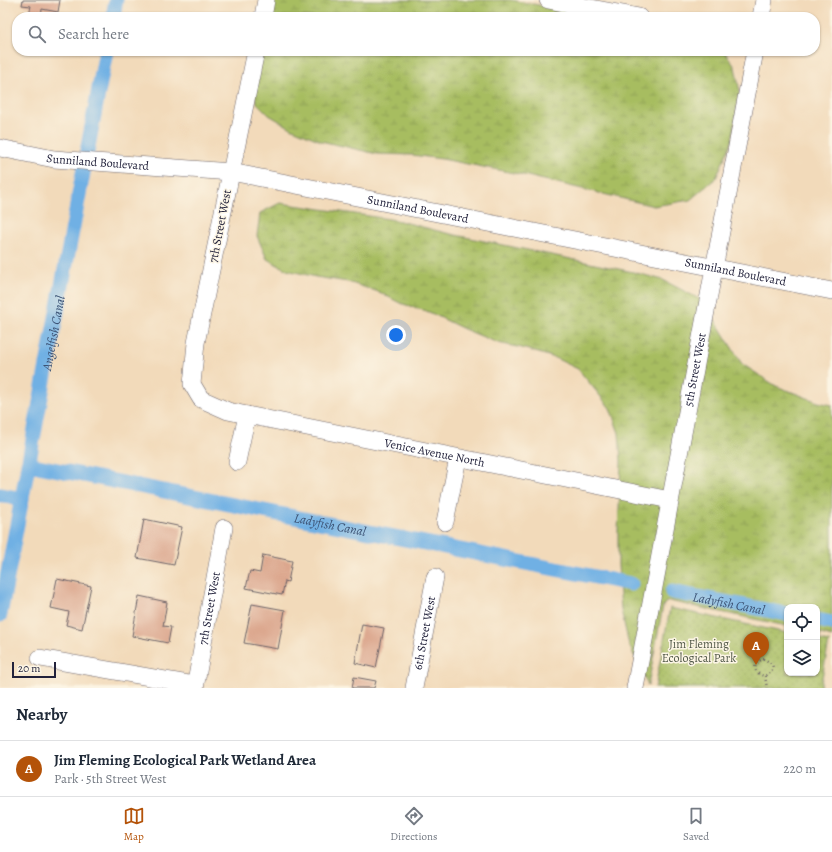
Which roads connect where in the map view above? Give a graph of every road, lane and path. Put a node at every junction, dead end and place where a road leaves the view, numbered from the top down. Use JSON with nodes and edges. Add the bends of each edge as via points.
{"nodes":[{"id":1,"x":266,"y":0,"type":"edge"},
{"id":2,"x":548,"y":0,"type":"edge"},
{"id":3,"x":764,"y":0,"type":"edge"},
{"id":4,"x":264,"y":12,"type":"edge"},
{"id":5,"x":612,"y":12,"type":"edge"},
{"id":6,"x":762,"y":12,"type":"edge"},
{"id":7,"x":255,"y":56,"type":"edge"},
{"id":8,"x":754,"y":56,"type":"edge"},
{"id":9,"x":0,"y":148,"type":"edge"},
{"id":10,"x":231,"y":172,"type":"junction"},
{"id":11,"x":714,"y":268,"type":"junction"},
{"id":12,"x":832,"y":291,"type":"edge"},
{"id":13,"x":201,"y":399,"type":"joint"},
{"id":14,"x":247,"y":415,"type":"junction"},
{"id":15,"x":458,"y":458,"type":"junction"},
{"id":16,"x":237,"y":462,"type":"dead end"},
{"id":17,"x":670,"y":500,"type":"junction"},
{"id":18,"x":445,"y":522,"type":"dead end"},
{"id":19,"x":224,"y":528,"type":"dead end"},
{"id":20,"x":434,"y":577,"type":"dead end"},
{"id":21,"x":40,"y":658,"type":"dead end"},
{"id":22,"x":765,"y":676,"type":"junction"},
{"id":23,"x":195,"y":687,"type":"edge"},
{"id":24,"x":414,"y":688,"type":"edge"},
{"id":25,"x":635,"y":688,"type":"edge"},
{"id":26,"x":767,"y":688,"type":"edge"}],
"edges":[{"from":1,"to":4,"type":"street"},
{"from":2,"to":5,"type":"street"},
{"from":3,"to":6,"type":"street"},
{"from":7,"to":10,"type":"street","name":"7th Street West"},
{"from":8,"to":11,"type":"street","name":"5th Street West"},
{"from":9,"to":10,"type":"street","name":"Sunniland Boulevard","via":[[54,159]]},
{"from":10,"to":11,"type":"street","name":"Sunniland Boulevard"},
{"from":10,"to":13,"type":"street","name":"7th Street West","via":[[196,343],[192,384]]},
{"from":11,"to":12,"type":"street","name":"Sunniland Boulevard"},
{"from":11,"to":17,"type":"street","name":"5th Street West"},
{"from":13,"to":14,"type":"street","name":"Venice Avenue North","via":[[228,411]]},
{"from":14,"to":15,"type":"street","name":"Venice Avenue North"},
{"from":14,"to":16,"type":"street"},
{"from":15,"to":17,"type":"street","name":"Venice Avenue North"},
{"from":15,"to":18,"type":"street"},
{"from":17,"to":25,"type":"street","name":"5th Street West"},
{"from":19,"to":23,"type":"street","name":"7th Street West"},
{"from":20,"to":24,"type":"street","name":"6th Street West"},
{"from":21,"to":23,"type":"street"},
{"from":22,"to":22,"type":"path","via":[[756,672],[755,668],[763,659],[773,666]]},
{"from":22,"to":26,"type":"path"}]}
